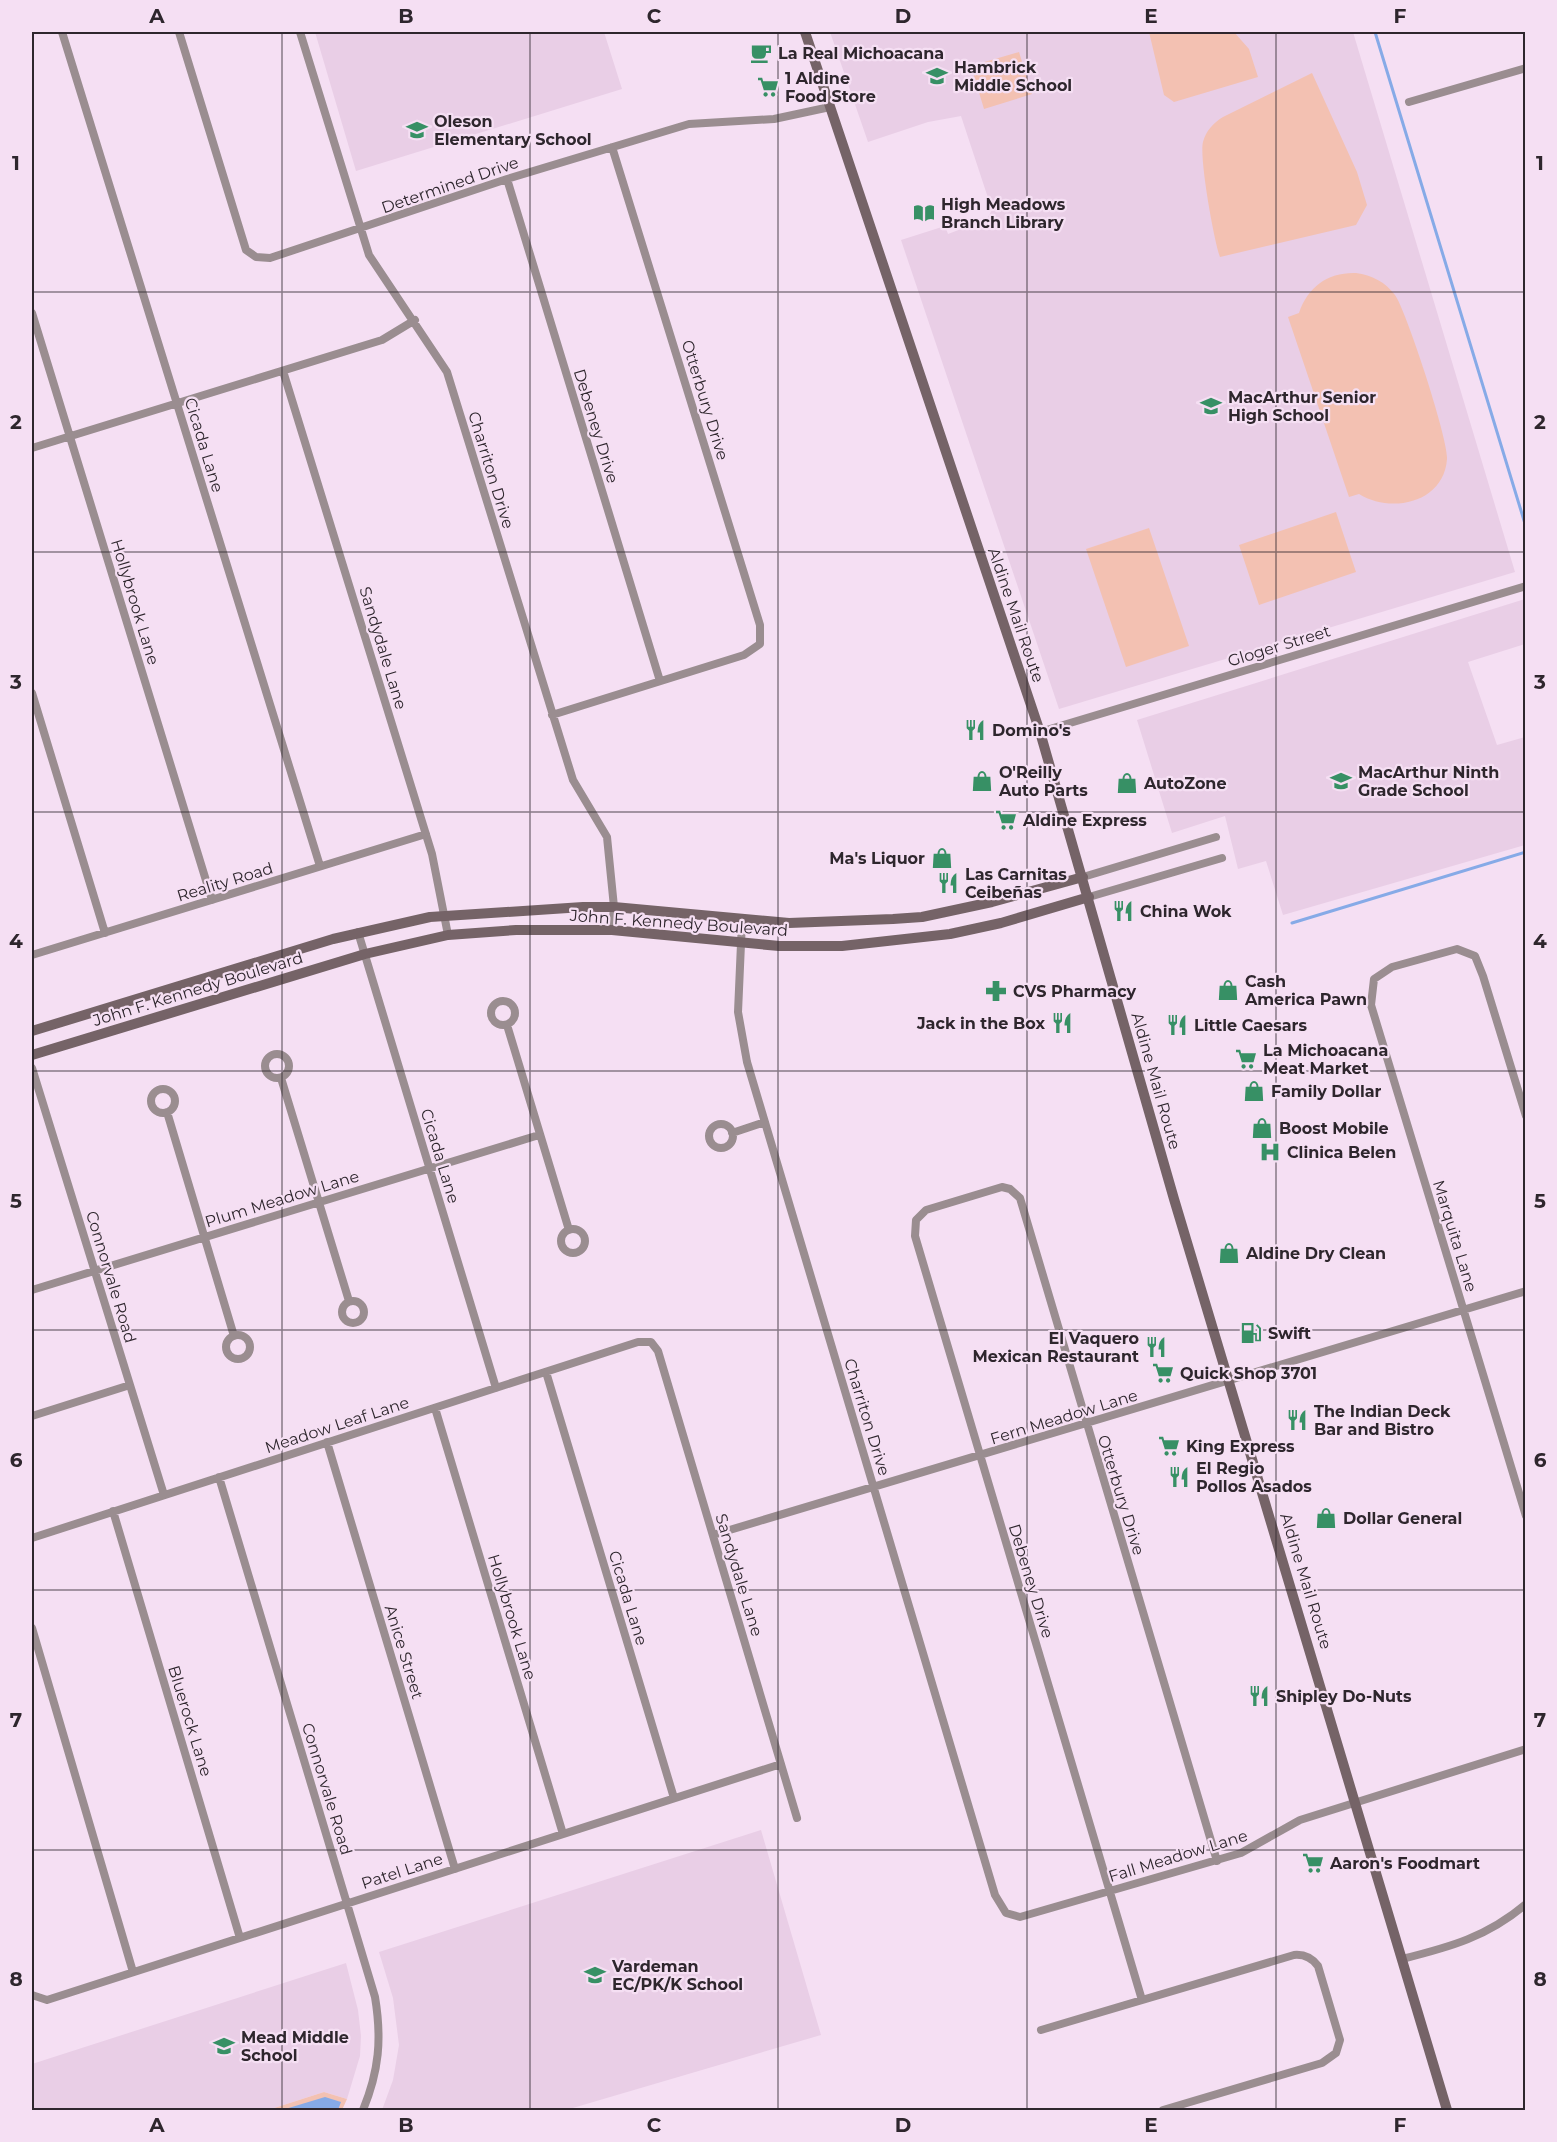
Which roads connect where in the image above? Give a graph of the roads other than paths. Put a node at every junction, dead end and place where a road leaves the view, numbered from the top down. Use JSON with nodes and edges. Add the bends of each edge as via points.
{"nodes":[{"id":1,"x":62,"y":32,"type":"edge"},
{"id":2,"x":179,"y":32,"type":"edge"},
{"id":3,"x":300,"y":32,"type":"edge"},
{"id":4,"x":805,"y":32,"type":"edge"},
{"id":5,"x":1526,"y":68,"type":"edge"},
{"id":6,"x":1409,"y":102,"type":"dead end"},
{"id":7,"x":830,"y":107,"type":"junction"},
{"id":8,"x":612,"y":147,"type":"junction"},
{"id":9,"x":507,"y":179,"type":"junction"},
{"id":10,"x":362,"y":230,"type":"junction"},
{"id":11,"x":32,"y":313,"type":"edge"},
{"id":12,"x":415,"y":320,"type":"junction"},
{"id":13,"x":283,"y":371,"type":"junction"},
{"id":14,"x":177,"y":403,"type":"junction"},
{"id":15,"x":69,"y":437,"type":"junction"},
{"id":16,"x":32,"y":448,"type":"edge"},
{"id":17,"x":1526,"y":586,"type":"edge"},
{"id":18,"x":660,"y":681,"type":"junction"},
{"id":19,"x":32,"y":693,"type":"edge"},
{"id":20,"x":552,"y":715,"type":"junction"},
{"id":21,"x":1040,"y":732,"type":"junction"},
{"id":22,"x":426,"y":834,"type":"junction"},
{"id":23,"x":1216,"y":837,"type":"dead end"},
{"id":24,"x":1222,"y":858,"type":"dead end"},
{"id":25,"x":320,"y":866,"type":"junction"},
{"id":26,"x":1083,"y":877,"type":"junction"},
{"id":27,"x":1089,"y":897,"type":"junction"},
{"id":28,"x":212,"y":900,"type":"junction"},
{"id":29,"x":614,"y":907,"type":"junction"},
{"id":30,"x":445,"y":915,"type":"junction"},
{"id":31,"x":918,"y":917,"type":"junction"},
{"id":32,"x":742,"y":921,"type":"junction"},
{"id":33,"x":612,"y":930,"type":"junction"},
{"id":34,"x":358,"y":932,"type":"junction"},
{"id":35,"x":105,"y":933,"type":"junction"},
{"id":36,"x":448,"y":935,"type":"junction"},
{"id":37,"x":919,"y":938,"type":"junction"},
{"id":38,"x":740,"y":942,"type":"junction"},
{"id":39,"x":365,"y":954,"type":"junction"},
{"id":40,"x":32,"y":955,"type":"edge"},
{"id":41,"x":507,"y":1025,"type":"dead end"},
{"id":42,"x":32,"y":1031,"type":"edge"},
{"id":43,"x":32,"y":1055,"type":"edge"},
{"id":44,"x":32,"y":1068,"type":"edge"},
{"id":45,"x":281,"y":1078,"type":"dead end"},
{"id":46,"x":166,"y":1113,"type":"dead end"},
{"id":47,"x":1526,"y":1116,"type":"edge"},
{"id":48,"x":765,"y":1122,"type":"junction"},
{"id":49,"x":732,"y":1132,"type":"dead end"},
{"id":50,"x":540,"y":1134,"type":"junction"},
{"id":51,"x":429,"y":1168,"type":"junction"},
{"id":52,"x":962,"y":1198,"type":"joint"},
{"id":53,"x":319,"y":1202,"type":"junction"},
{"id":54,"x":569,"y":1230,"type":"dead end"},
{"id":55,"x":204,"y":1237,"type":"junction"},
{"id":56,"x":94,"y":1271,"type":"junction"},
{"id":57,"x":32,"y":1290,"type":"edge"},
{"id":58,"x":1526,"y":1291,"type":"edge"},
{"id":59,"x":349,"y":1301,"type":"dead end"},
{"id":60,"x":1464,"y":1310,"type":"junction"},
{"id":61,"x":234,"y":1336,"type":"dead end"},
{"id":62,"x":651,"y":1342,"type":"joint"},
{"id":63,"x":546,"y":1372,"type":"junction"},
{"id":64,"x":1230,"y":1381,"type":"junction"},
{"id":65,"x":130,"y":1384,"type":"junction"},
{"id":66,"x":496,"y":1388,"type":"junction"},
{"id":67,"x":435,"y":1408,"type":"junction"},
{"id":68,"x":32,"y":1416,"type":"edge"},
{"id":69,"x":1086,"y":1425,"type":"junction"},
{"id":70,"x":327,"y":1442,"type":"junction"},
{"id":71,"x":980,"y":1457,"type":"junction"},
{"id":72,"x":219,"y":1477,"type":"junction"},
{"id":73,"x":874,"y":1486,"type":"junction"},
{"id":74,"x":164,"y":1495,"type":"junction"},
{"id":75,"x":113,"y":1511,"type":"junction"},
{"id":76,"x":1526,"y":1516,"type":"edge"},
{"id":77,"x":713,"y":1536,"type":"junction"},
{"id":78,"x":32,"y":1538,"type":"edge"},
{"id":79,"x":32,"y":1629,"type":"edge"},
{"id":80,"x":1526,"y":1749,"type":"edge"},
{"id":81,"x":781,"y":1764,"type":"junction"},
{"id":82,"x":674,"y":1798,"type":"junction"},
{"id":83,"x":1355,"y":1801,"type":"junction"},
{"id":84,"x":797,"y":1818,"type":"dead end"},
{"id":85,"x":563,"y":1834,"type":"junction"},
{"id":86,"x":1216,"y":1861,"type":"junction"},
{"id":87,"x":455,"y":1869,"type":"junction"},
{"id":88,"x":1110,"y":1892,"type":"junction"},
{"id":89,"x":347,"y":1903,"type":"junction"},
{"id":90,"x":1526,"y":1904,"type":"edge"},
{"id":91,"x":1006,"y":1914,"type":"joint"},
{"id":92,"x":240,"y":1938,"type":"junction"},
{"id":93,"x":1402,"y":1959,"type":"junction"},
{"id":94,"x":133,"y":1972,"type":"junction"},
{"id":95,"x":32,"y":1995,"type":"edge"},
{"id":96,"x":1142,"y":2000,"type":"junction"},
{"id":97,"x":1041,"y":2030,"type":"dead end"},
{"id":98,"x":363,"y":2110,"type":"edge"},
{"id":99,"x":1163,"y":2110,"type":"edge"},
{"id":100,"x":1447,"y":2110,"type":"edge"}],
"edges":[{"from":1,"to":14,"type":"street","name":"Cicada Lane"},
{"from":2,"to":10,"type":"street","name":"Determined Drive","via":[[246,250],[256,257],[270,258]]},
{"from":3,"to":10,"type":"street","name":"Charriton Drive"},
{"from":4,"to":7,"type":"main road","name":"Aldine Mail Route"},
{"from":5,"to":6,"type":"street"},
{"from":7,"to":8,"type":"street","name":"Determined Drive","via":[[774,119],[689,124]]},
{"from":7,"to":21,"type":"main road","name":"Aldine Mail Route"},
{"from":8,"to":9,"type":"street","name":"Determined Drive"},
{"from":8,"to":18,"type":"street","name":"Otterbury Drive","via":[[760,625],[760,644],[744,655]]},
{"from":9,"to":10,"type":"street","name":"Determined Drive"},
{"from":9,"to":18,"type":"street","name":"Debeney Drive"},
{"from":10,"to":12,"type":"street","name":"Charriton Drive","via":[[369,255],[381,276]]},
{"from":11,"to":15,"type":"street","name":"Hollybrook Lane"},
{"from":12,"to":13,"type":"street","via":[[382,340]]},
{"from":12,"to":20,"type":"street","name":"Charriton Drive","via":[[447,372]]},
{"from":13,"to":14,"type":"street"},
{"from":13,"to":22,"type":"street","name":"Sandydale Lane"},
{"from":14,"to":15,"type":"street"},
{"from":14,"to":25,"type":"street","name":"Cicada Lane"},
{"from":15,"to":16,"type":"street"},
{"from":15,"to":28,"type":"street","name":"Hollybrook Lane"},
{"from":17,"to":21,"type":"street","name":"Gloger Street"},
{"from":18,"to":20,"type":"street"},
{"from":19,"to":35,"type":"street"},
{"from":20,"to":29,"type":"street","name":"Charriton Drive","via":[[573,780],[607,837]]},
{"from":21,"to":26,"type":"main road","name":"Aldine Mail Route"},
{"from":22,"to":25,"type":"street","name":"Reality Road"},
{"from":22,"to":30,"type":"street","name":"Sandydale Lane"},
{"from":23,"to":26,"type":"street","name":"John F. Kennedy Boulevard"},
{"from":24,"to":27,"type":"street","name":"John F. Kennedy Boulevard"},
{"from":25,"to":28,"type":"street","name":"Reality Road"},
{"from":26,"to":27,"type":"main road","name":"Aldine Mail Route"},
{"from":26,"to":31,"type":"main road","name":"John F. Kennedy Boulevard"},
{"from":27,"to":37,"type":"main road","name":"John F. Kennedy Boulevard","via":[[1001,923]]},
{"from":27,"to":64,"type":"main road","name":"Aldine Mail Route"},
{"from":28,"to":35,"type":"street","name":"Reality Road"},
{"from":29,"to":30,"type":"main road","name":"John F. Kennedy Boulevard"},
{"from":29,"to":32,"type":"main road","name":"John F. Kennedy Boulevard"},
{"from":29,"to":33,"type":"street","name":"Charriton Drive"},
{"from":30,"to":34,"type":"main road","name":"John F. Kennedy Boulevard"},
{"from":30,"to":36,"type":"street","name":"Sandydale Lane"},
{"from":31,"to":32,"type":"main road","name":"John F. Kennedy Boulevard","via":[[789,924]]},
{"from":31,"to":37,"type":"main road"},
{"from":32,"to":38,"type":"street","name":"Charriton Drive"},
{"from":33,"to":36,"type":"main road","name":"John F. Kennedy Boulevard"},
{"from":33,"to":38,"type":"main road","name":"John F. Kennedy Boulevard"},
{"from":34,"to":39,"type":"street","name":"Cicada Lane"},
{"from":34,"to":42,"type":"main road","name":"John F. Kennedy Boulevard"},
{"from":35,"to":40,"type":"street","name":"Reality Road"},
{"from":36,"to":39,"type":"main road","name":"John F. Kennedy Boulevard"},
{"from":37,"to":38,"type":"main road","name":"John F. Kennedy Boulevard","via":[[842,946]]},
{"from":38,"to":48,"type":"street","name":"Charriton Drive","via":[[741,1036]]},
{"from":39,"to":43,"type":"main road","name":"John F. Kennedy Boulevard"},
{"from":39,"to":51,"type":"street","name":"Cicada Lane"},
{"from":41,"to":50,"type":"street"},
{"from":44,"to":56,"type":"street","name":"Connorvale Road"},
{"from":45,"to":53,"type":"street"},
{"from":46,"to":55,"type":"street"},
{"from":47,"to":60,"type":"street","name":"Marquita Lane","via":[[1475,956],[1457,949],[1386,970],[1374,979],[1371,1005]]},
{"from":48,"to":49,"type":"street"},
{"from":48,"to":73,"type":"street","name":"Charriton Drive"},
{"from":50,"to":51,"type":"street","name":"Plum Meadow Lane"},
{"from":50,"to":54,"type":"street"},
{"from":51,"to":53,"type":"street","name":"Plum Meadow Lane"},
{"from":51,"to":66,"type":"street","name":"Cicada Lane"},
{"from":52,"to":69,"type":"street","name":"Otterbury Drive","via":[[1002,1187],[1020,1198]]},
{"from":52,"to":71,"type":"street","name":"Debeney Drive","via":[[919,1214],[914,1227]]},
{"from":53,"to":55,"type":"street","name":"Plum Meadow Lane"},
{"from":53,"to":59,"type":"street"},
{"from":55,"to":56,"type":"street","name":"Plum Meadow Lane"},
{"from":55,"to":61,"type":"street"},
{"from":56,"to":57,"type":"street","name":"Plum Meadow Lane"},
{"from":56,"to":65,"type":"street","name":"Connorvale Road"},
{"from":58,"to":60,"type":"street","name":"Fern Meadow Lane"},
{"from":60,"to":64,"type":"street","name":"Fern Meadow Lane"},
{"from":60,"to":76,"type":"street","name":"Marquita Lane"},
{"from":62,"to":63,"type":"street","name":"Meadow Leaf Lane","via":[[638,1342]]},
{"from":62,"to":77,"type":"street","name":"Sandydale Lane","via":[[658,1351]]},
{"from":63,"to":66,"type":"street","name":"Meadow Leaf Lane"},
{"from":63,"to":82,"type":"street","name":"Cicada Lane"},
{"from":64,"to":69,"type":"street","name":"Fern Meadow Lane"},
{"from":64,"to":83,"type":"main road","name":"Aldine Mail Route"},
{"from":65,"to":68,"type":"street"},
{"from":65,"to":74,"type":"street","name":"Connorvale Road"},
{"from":66,"to":67,"type":"street","name":"Meadow Leaf Lane"},
{"from":67,"to":70,"type":"street","name":"Meadow Leaf Lane"},
{"from":67,"to":85,"type":"street","name":"Hollybrook Lane"},
{"from":69,"to":71,"type":"street","name":"Fern Meadow Lane"},
{"from":69,"to":86,"type":"street","name":"Otterbury Drive"},
{"from":70,"to":72,"type":"street","name":"Meadow Leaf Lane"},
{"from":70,"to":87,"type":"street","name":"Anice Street"},
{"from":71,"to":73,"type":"street","name":"Fern Meadow Lane"},
{"from":71,"to":88,"type":"street","name":"Debeney Drive"},
{"from":72,"to":74,"type":"street","name":"Meadow Leaf Lane"},
{"from":72,"to":89,"type":"street","name":"Connorvale Road"},
{"from":73,"to":77,"type":"street","name":"Fern Meadow Lane"},
{"from":73,"to":91,"type":"street","name":"Charriton Drive","via":[[995,1895]]},
{"from":74,"to":75,"type":"street","name":"Meadow Leaf Lane"},
{"from":75,"to":78,"type":"street","name":"Meadow Leaf Lane"},
{"from":75,"to":92,"type":"street","name":"Bluerock Lane"},
{"from":77,"to":81,"type":"street","name":"Sandydale Lane"},
{"from":79,"to":94,"type":"street"},
{"from":80,"to":83,"type":"street","name":"Fall Meadow Lane"},
{"from":81,"to":82,"type":"street","name":"Patel Lane"},
{"from":81,"to":84,"type":"street","name":"Sandydale Lane"},
{"from":82,"to":85,"type":"street","name":"Patel Lane"},
{"from":83,"to":86,"type":"street","name":"Fall Meadow Lane","via":[[1300,1820],[1257,1846]]},
{"from":83,"to":93,"type":"main road","name":"Aldine Mail Route"},
{"from":85,"to":87,"type":"street","name":"Patel Lane"},
{"from":86,"to":88,"type":"street","name":"Fall Meadow Lane"},
{"from":87,"to":89,"type":"street","name":"Patel Lane"},
{"from":88,"to":91,"type":"street","name":"Fall Meadow Lane","via":[[1020,1917]]},
{"from":88,"to":96,"type":"street","name":"Debeney Drive"},
{"from":89,"to":92,"type":"street","name":"Patel Lane"},
{"from":89,"to":98,"type":"street","name":"Connorvale Road","via":[[380,2027],[379,2059]]},
{"from":90,"to":93,"type":"street","via":[[1505,1921],[1463,1943]]},
{"from":92,"to":94,"type":"street","name":"Patel Lane"},
{"from":93,"to":100,"type":"main road","name":"Aldine Mail Route"},
{"from":94,"to":95,"type":"street","name":"Patel Lane","via":[[47,2000]]},
{"from":96,"to":97,"type":"street"},
{"from":96,"to":99,"type":"street","via":[[1300,1954],[1313,1959],[1318,1966],[1340,2040],[1330,2059]]}]}
